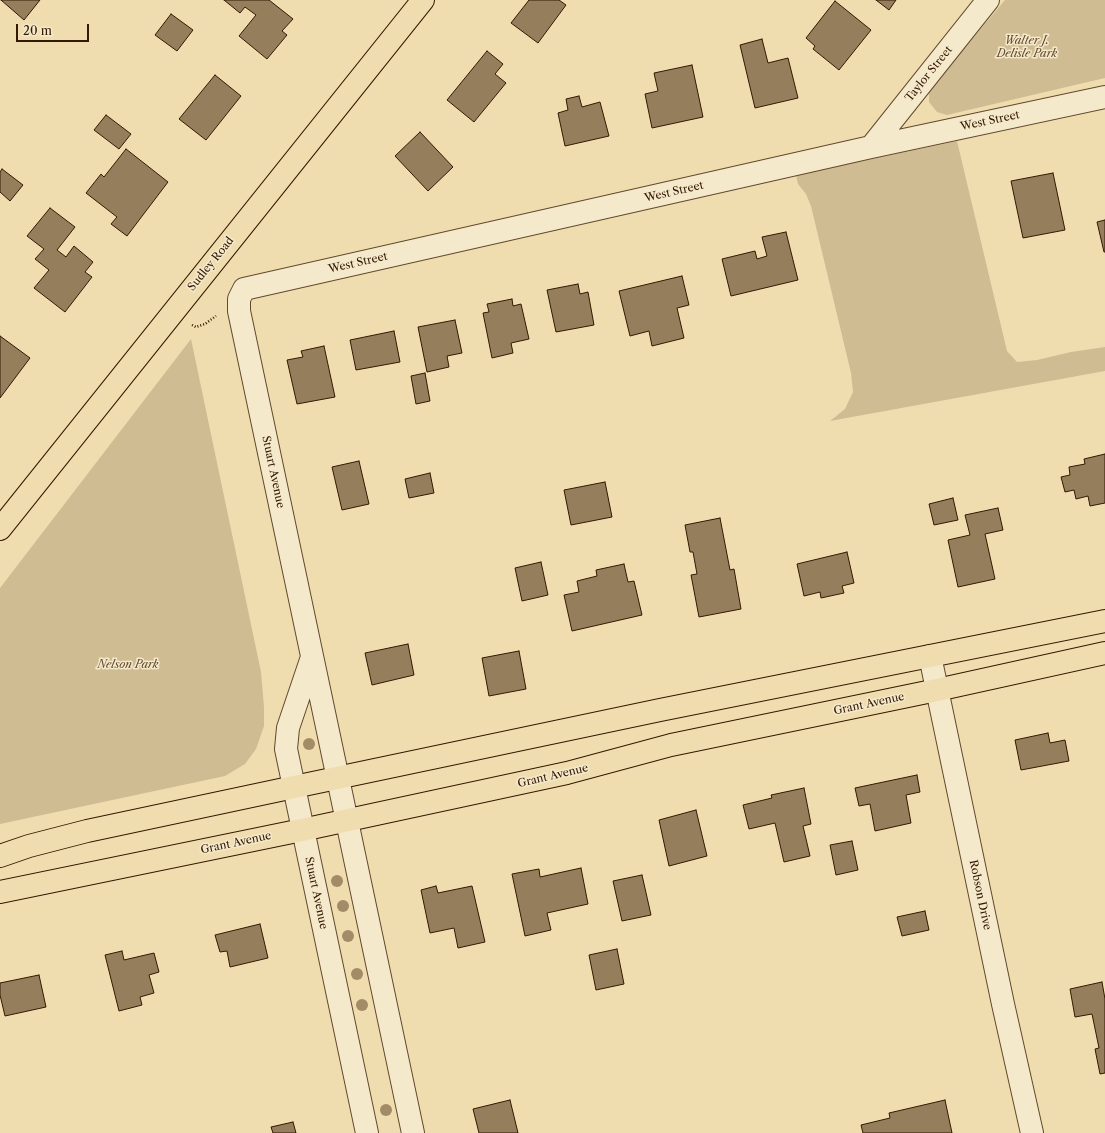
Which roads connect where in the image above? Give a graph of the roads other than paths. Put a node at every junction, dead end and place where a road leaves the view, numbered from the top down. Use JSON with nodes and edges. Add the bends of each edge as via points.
{"nodes":[{"id":1,"x":423,"y":0,"type":"edge"},
{"id":2,"x":988,"y":0,"type":"edge"},
{"id":3,"x":1105,"y":97,"type":"edge"},
{"id":4,"x":871,"y":147,"type":"junction"},
{"id":5,"x":244,"y":289,"type":"joint"},
{"id":6,"x":0,"y":529,"type":"edge"},
{"id":7,"x":1105,"y":621,"type":"edge"},
{"id":8,"x":1105,"y":653,"type":"edge"},
{"id":9,"x":312,"y":656,"type":"junction"},
{"id":10,"x":930,"y":656,"type":"junction"},
{"id":11,"x":937,"y":690,"type":"junction"},
{"id":12,"x":338,"y":777,"type":"junction"},
{"id":13,"x":294,"y":787,"type":"junction"},
{"id":14,"x":347,"y":820,"type":"junction"},
{"id":15,"x":302,"y":830,"type":"junction"},
{"id":16,"x":0,"y":856,"type":"edge"},
{"id":17,"x":0,"y":892,"type":"edge"},
{"id":18,"x":367,"y":1133,"type":"edge"},
{"id":19,"x":413,"y":1133,"type":"edge"},
{"id":20,"x":1032,"y":1133,"type":"edge"}],
"edges":[{"from":1,"to":6,"type":"main road","name":"Sudley Road"},
{"from":2,"to":4,"type":"street","name":"Taylor Street"},
{"from":3,"to":4,"type":"street","name":"West Street"},
{"from":4,"to":5,"type":"street","name":"West Street"},
{"from":5,"to":9,"type":"street","name":"Stuart Avenue","via":[[239,299],[239,311]]},
{"from":7,"to":10,"type":"main road"},
{"from":8,"to":11,"type":"main road","name":"Grant Avenue"},
{"from":9,"to":12,"type":"street","name":"Stuart Avenue"},
{"from":9,"to":13,"type":"street","name":"Stuart Avenue","via":[[286,739]]},
{"from":10,"to":11,"type":"street","name":"Robson Drive"},
{"from":10,"to":12,"type":"main road"},
{"from":11,"to":14,"type":"main road","name":"Grant Avenue","via":[[671,745],[567,773]]},
{"from":11,"to":20,"type":"street","name":"Robson Drive"},
{"from":12,"to":13,"type":"main road"},
{"from":12,"to":14,"type":"street","name":"Stuart Avenue"},
{"from":13,"to":15,"type":"street","name":"Stuart Avenue"},
{"from":13,"to":16,"type":"main road","via":[[93,830]]},
{"from":14,"to":15,"type":"main road","name":"Grant Avenue"},
{"from":14,"to":19,"type":"street","name":"Stuart Avenue"},
{"from":15,"to":17,"type":"main road","name":"Grant Avenue"},
{"from":15,"to":18,"type":"street","name":"Stuart Avenue"}]}
